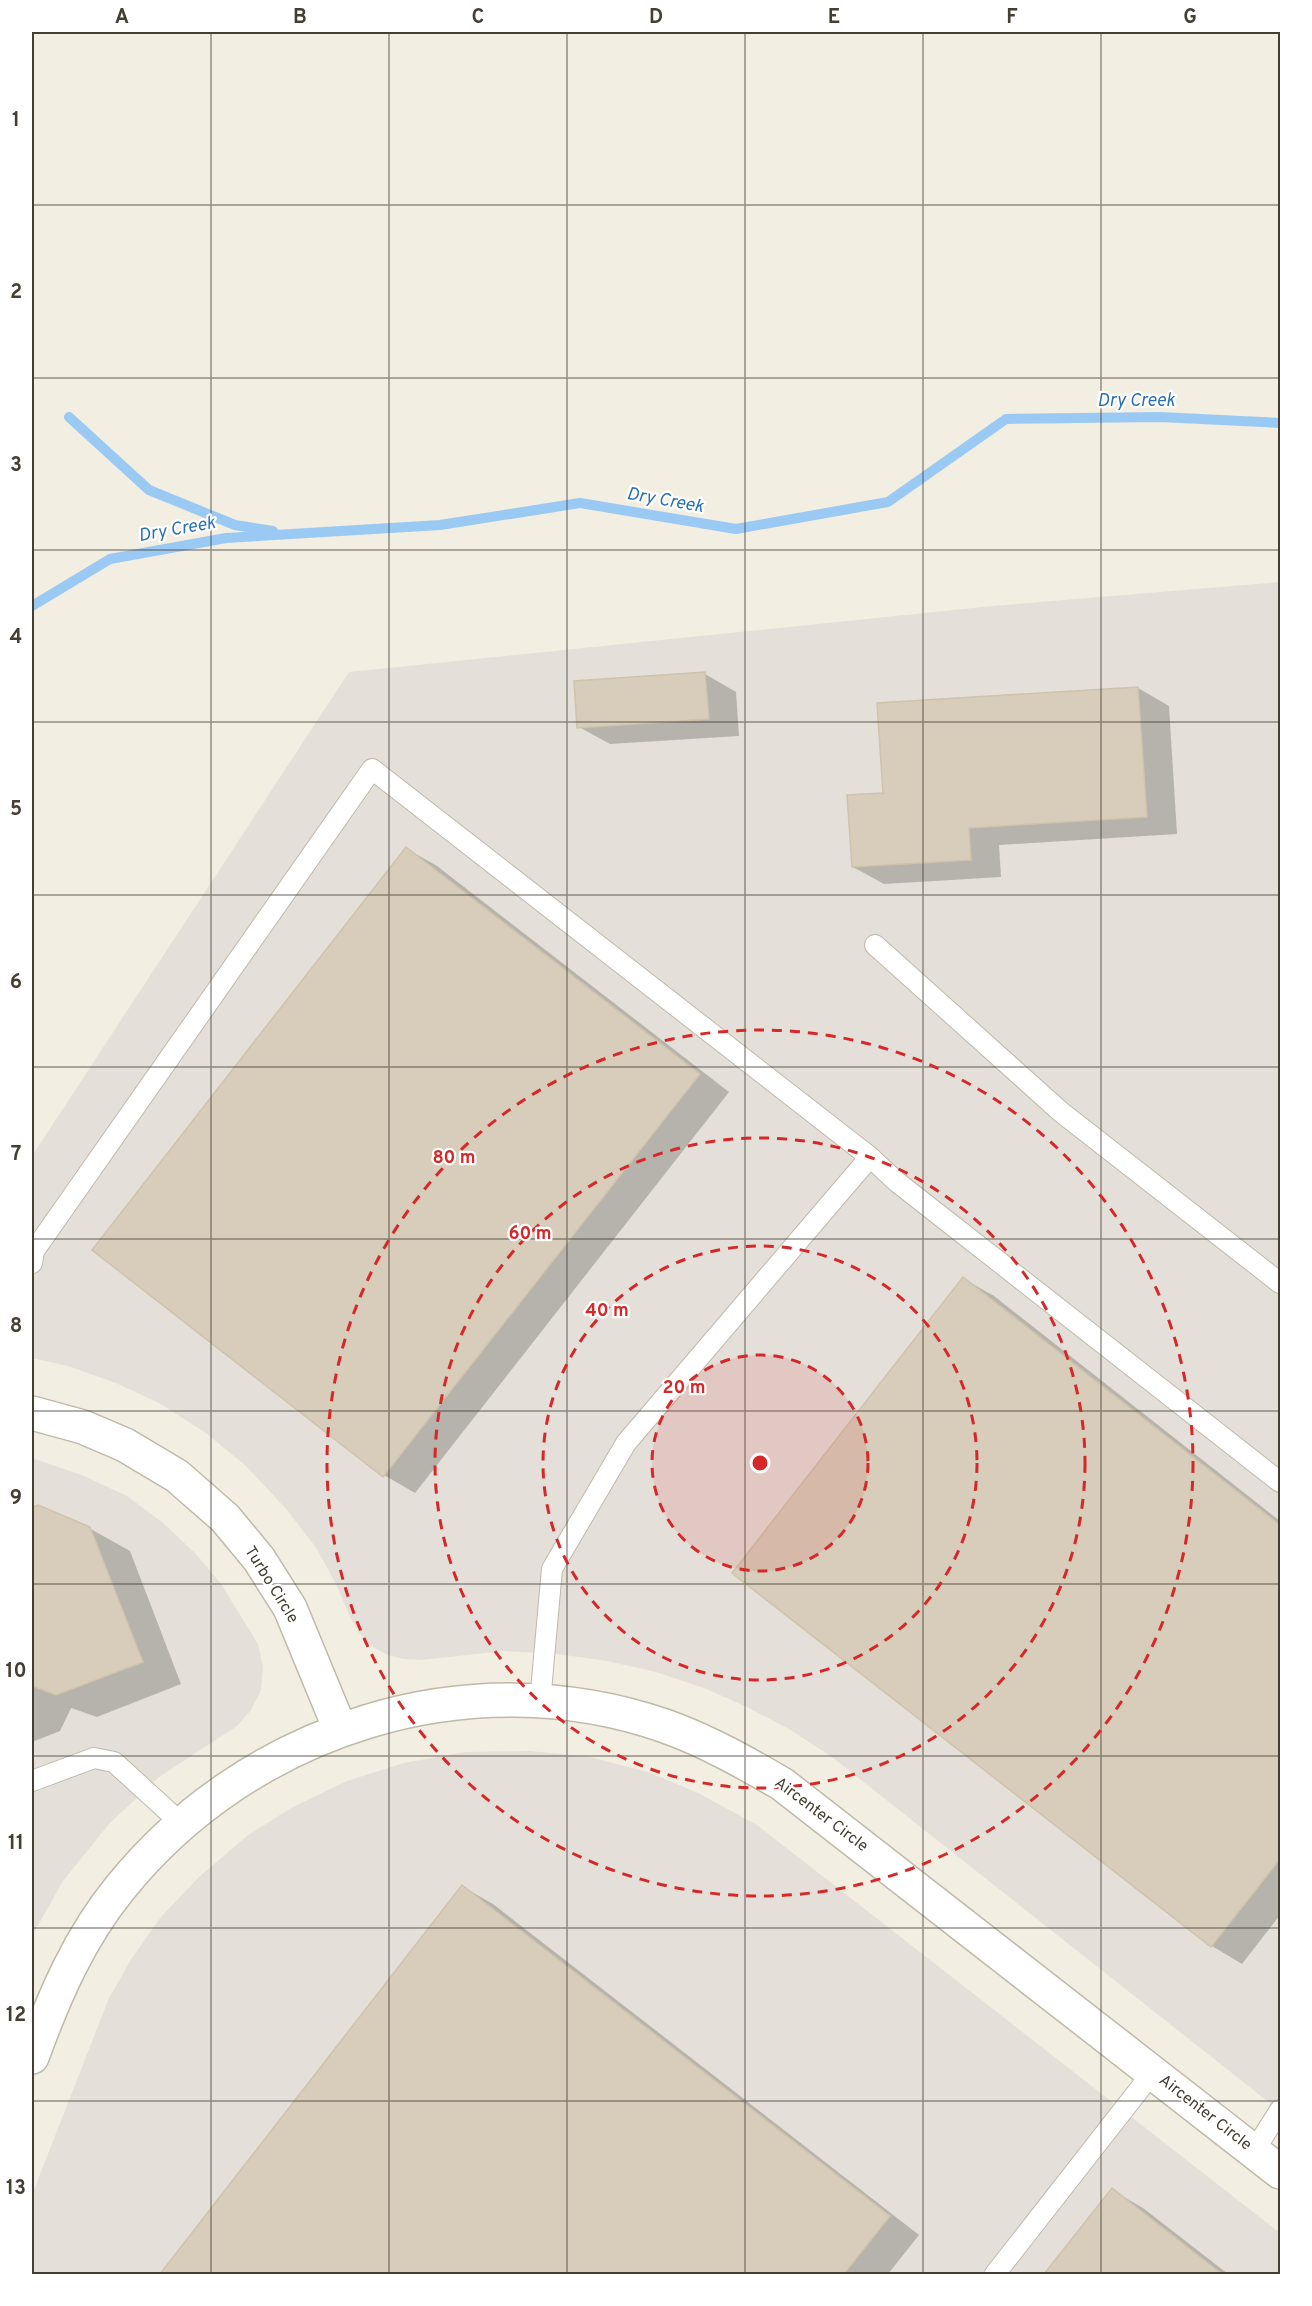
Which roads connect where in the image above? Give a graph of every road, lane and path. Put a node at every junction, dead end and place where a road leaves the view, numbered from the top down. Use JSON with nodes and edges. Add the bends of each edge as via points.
{"nodes":[{"id":1,"x":875,"y":945,"type":"dead end"},
{"id":2,"x":870,"y":1157,"type":"junction"},
{"id":3,"x":32,"y":1263,"type":"edge"},
{"id":4,"x":1281,"y":1284,"type":"edge"},
{"id":5,"x":32,"y":1413,"type":"edge"},
{"id":6,"x":1281,"y":1482,"type":"edge"},
{"id":7,"x":540,"y":1702,"type":"junction"},
{"id":8,"x":340,"y":1729,"type":"junction"},
{"id":9,"x":32,"y":1780,"type":"edge"},
{"id":10,"x":182,"y":1824,"type":"junction"},
{"id":11,"x":41,"y":2003,"type":"edge"},
{"id":12,"x":32,"y":2057,"type":"edge"},
{"id":13,"x":1153,"y":2072,"type":"junction"},
{"id":14,"x":1281,"y":2110,"type":"edge"},
{"id":15,"x":1254,"y":2151,"type":"junction"},
{"id":16,"x":1281,"y":2172,"type":"edge"},
{"id":17,"x":995,"y":2274,"type":"edge"}],
"edges":[{"from":1,"to":4,"type":"lane","via":[[1061,1112]]},
{"from":2,"to":3,"type":"lane","via":[[372,769],[34,1251]]},
{"from":2,"to":6,"type":"lane"},
{"from":2,"to":7,"type":"lane","via":[[626,1443],[552,1569]]},
{"from":5,"to":8,"type":"street","name":"Turbo Circle","via":[[124,1445],[177,1476],[225,1518],[259,1559],[290,1608]]},
{"from":7,"to":8,"type":"street","name":"Aircenter Circle","via":[[477,1701],[416,1708]]},
{"from":7,"to":13,"type":"street","name":"Aircenter Circle","via":[[601,1710],[664,1726],[721,1749],[782,1784]]},
{"from":8,"to":10,"type":"street","name":"Aircenter Circle","via":[[279,1756],[219,1793]]},
{"from":9,"to":10,"type":"lane","via":[[94,1758],[114,1762]]},
{"from":10,"to":11,"type":"street","name":"Aircenter Circle","via":[[119,1889]]},
{"from":11,"to":12,"type":"street","name":"Aircenter Circle"},
{"from":13,"to":15,"type":"street","name":"Aircenter Circle"},
{"from":13,"to":17,"type":"lane"},
{"from":14,"to":15,"type":"lane"},
{"from":15,"to":16,"type":"street","name":"Aircenter Circle"}]}
